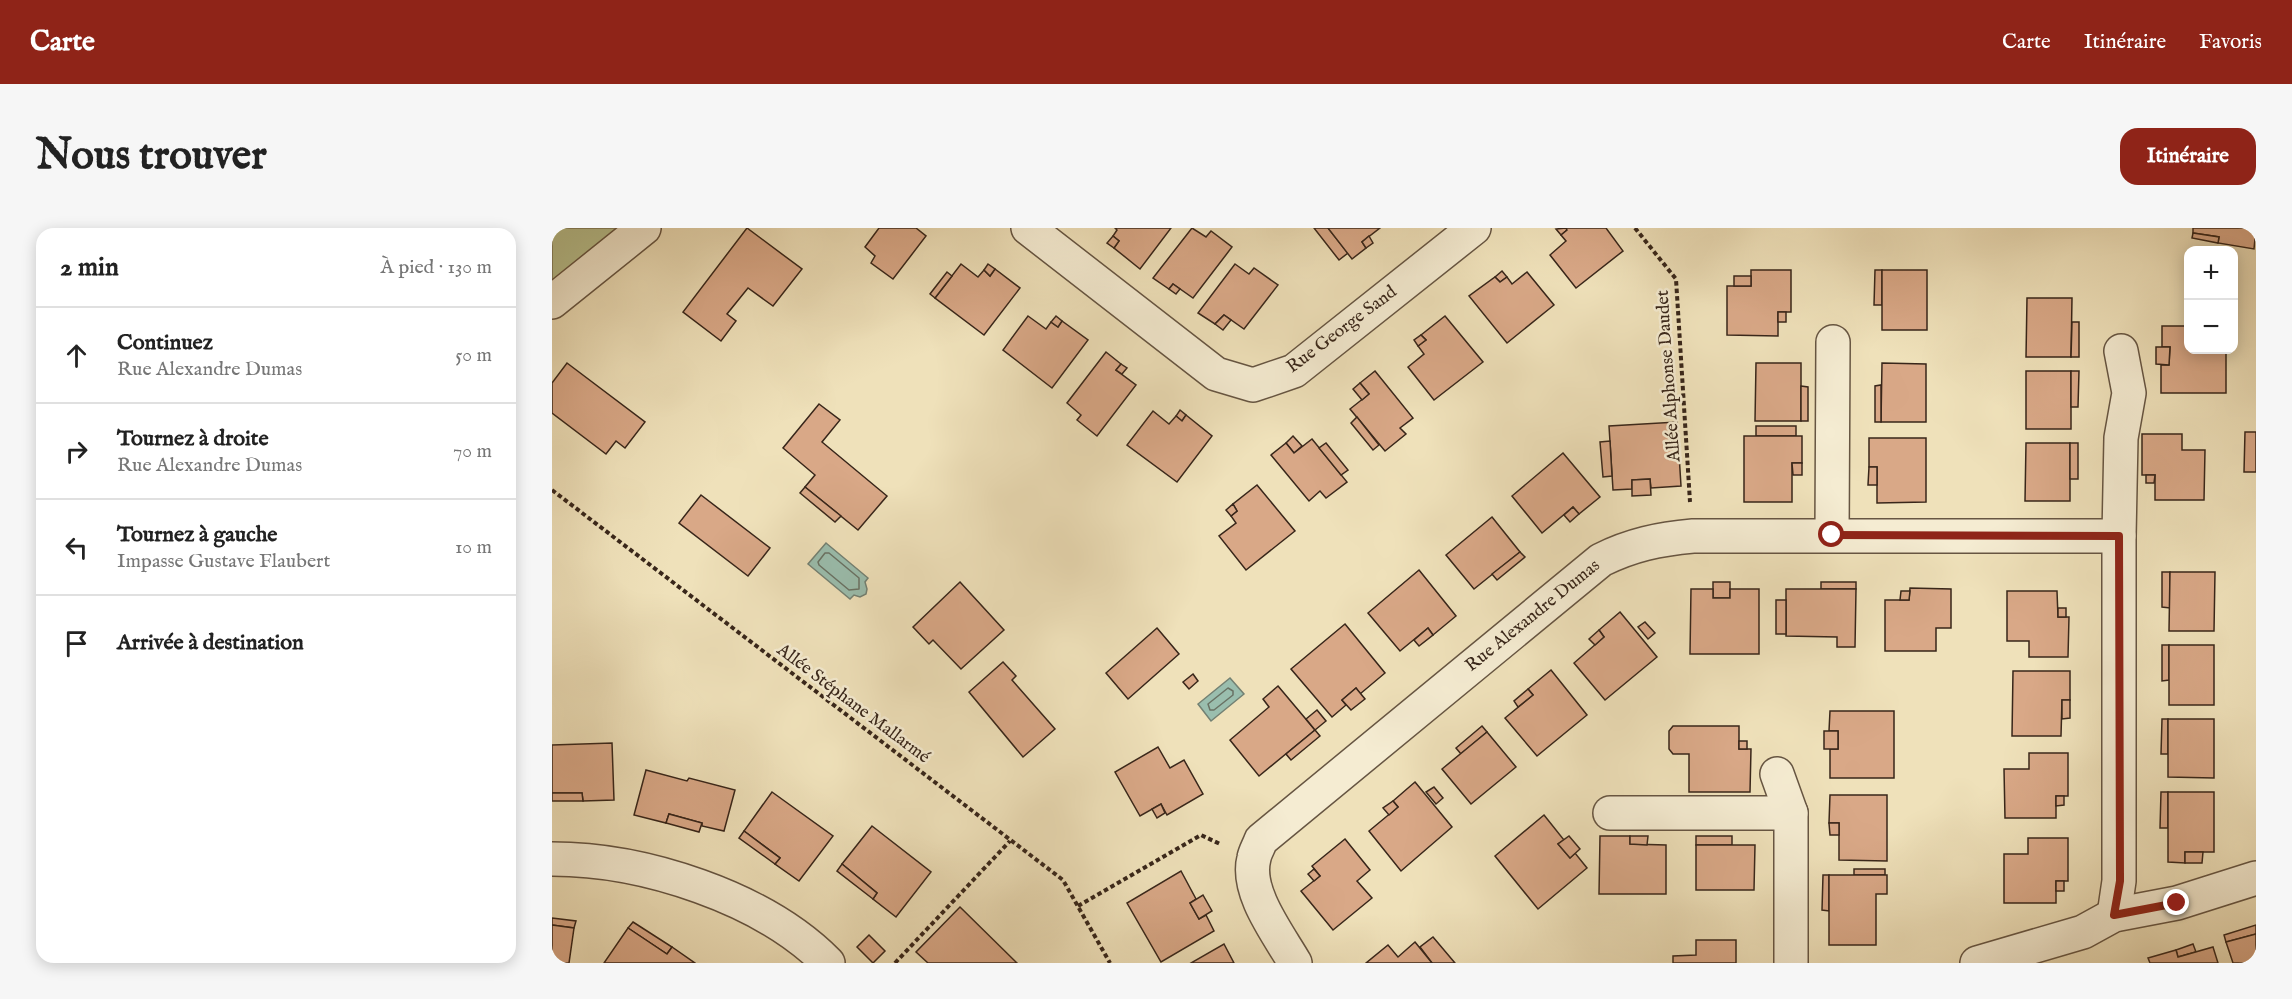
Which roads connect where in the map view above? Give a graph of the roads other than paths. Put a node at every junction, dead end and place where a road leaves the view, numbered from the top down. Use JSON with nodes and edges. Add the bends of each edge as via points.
{"nodes":[{"id":1,"x":644,"y":228,"type":"edge"},
{"id":2,"x":1028,"y":228,"type":"edge"},
{"id":3,"x":1474,"y":228,"type":"edge"},
{"id":4,"x":552,"y":302,"type":"edge"},
{"id":5,"x":1833,"y":342,"type":"dead end"},
{"id":6,"x":2121,"y":351,"type":"dead end"},
{"id":7,"x":1832,"y":535,"type":"junction"},
{"id":8,"x":2119,"y":536,"type":"junction"},
{"id":9,"x":1777,"y":774,"type":"dead end"},
{"id":10,"x":1610,"y":813,"type":"dead end"},
{"id":11,"x":1791,"y":813,"type":"junction"},
{"id":12,"x":552,"y":859,"type":"edge"},
{"id":13,"x":2256,"y":878,"type":"edge"},
{"id":14,"x":2114,"y":915,"type":"junction"},
{"id":15,"x":828,"y":963,"type":"edge"},
{"id":16,"x":1295,"y":963,"type":"edge"},
{"id":17,"x":1791,"y":963,"type":"edge"},
{"id":18,"x":1977,"y":963,"type":"edge"}],
"edges":[{"from":1,"to":4,"type":"street"},
{"from":2,"to":3,"type":"street","name":"Rue George Sand","via":[[1216,375],[1253,385],[1294,371]]},
{"from":5,"to":7,"type":"street"},
{"from":6,"to":8,"type":"street","via":[[2129,393],[2121,438]]},
{"from":7,"to":8,"type":"street","name":"Rue Alexandre Dumas"},
{"from":7,"to":16,"type":"street","name":"Rue Alexandre Dumas","via":[[1658,539],[1624,548],[1601,560],[1261,840],[1253,859],[1253,880],[1259,900]]},
{"from":8,"to":14,"type":"street","via":[[2120,881]]},
{"from":9,"to":11,"type":"street"},
{"from":10,"to":11,"type":"street"},
{"from":11,"to":17,"type":"street"},
{"from":12,"to":15,"type":"street","via":[[614,864],[695,884],[756,910]]},
{"from":13,"to":14,"type":"street","via":[[2177,903]]},
{"from":14,"to":18,"type":"street","via":[[2083,932]]}]}
